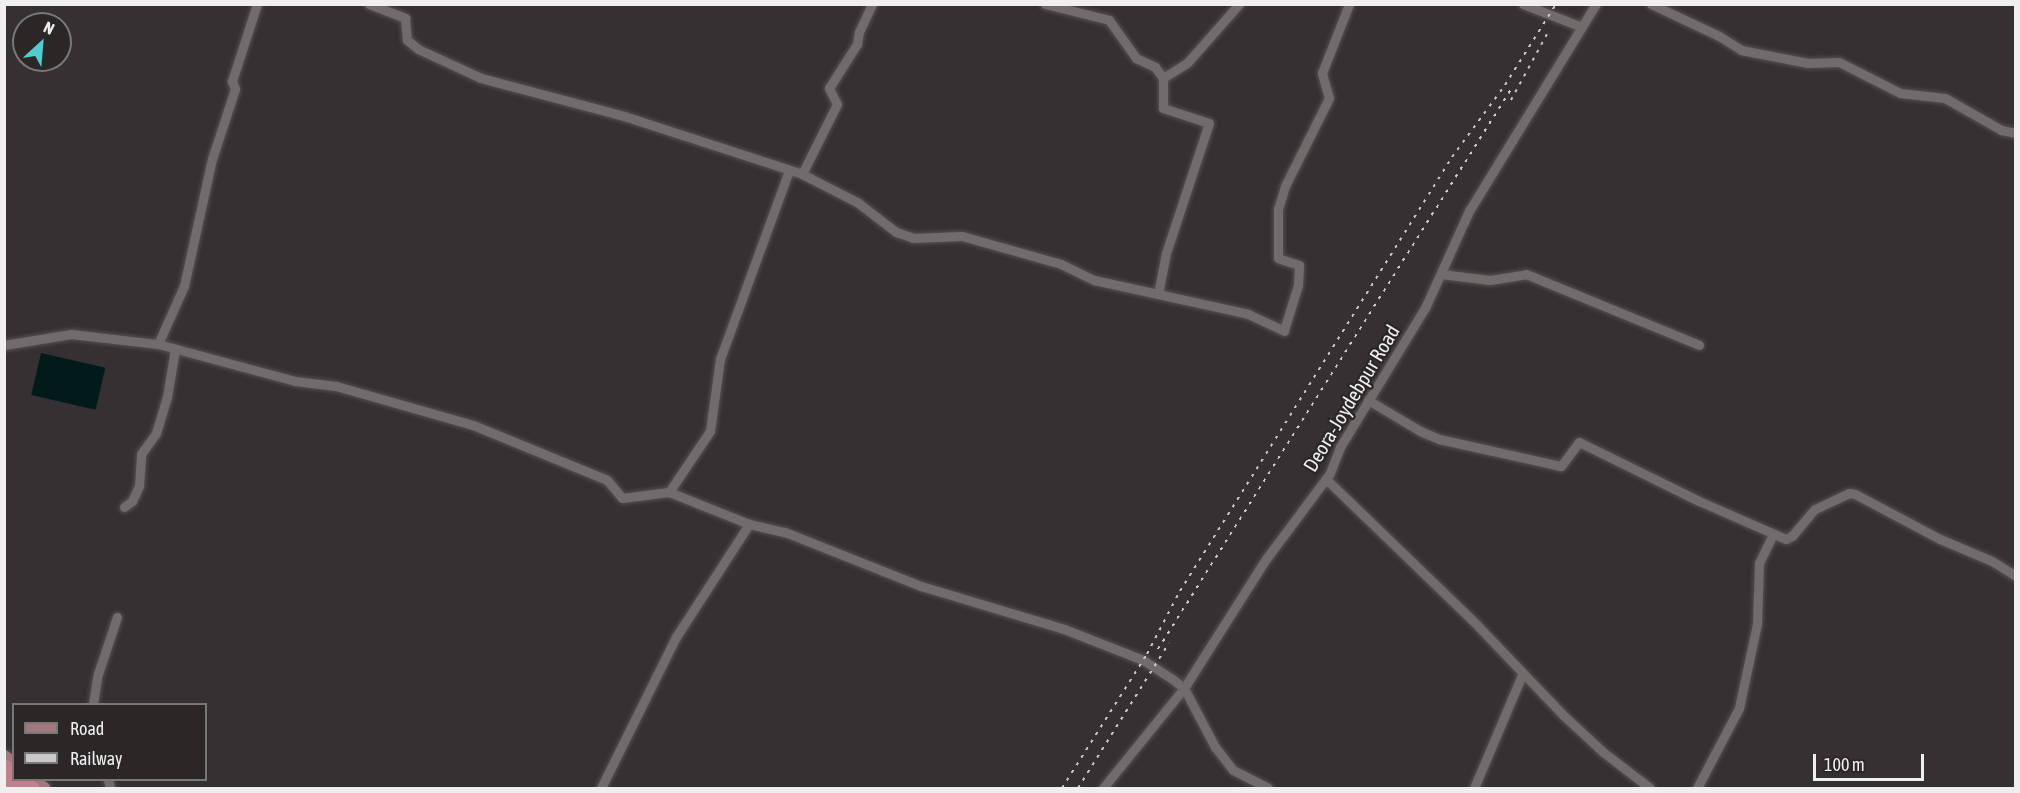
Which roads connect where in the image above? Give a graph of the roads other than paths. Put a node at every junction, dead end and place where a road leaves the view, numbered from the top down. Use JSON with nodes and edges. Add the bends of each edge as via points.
{"nodes":[{"id":1,"x":257,"y":4,"type":"edge"},
{"id":2,"x":369,"y":4,"type":"edge"},
{"id":3,"x":872,"y":4,"type":"edge"},
{"id":4,"x":1045,"y":4,"type":"edge"},
{"id":5,"x":1239,"y":4,"type":"edge"},
{"id":6,"x":1349,"y":4,"type":"edge"},
{"id":7,"x":1523,"y":4,"type":"edge"},
{"id":8,"x":1596,"y":4,"type":"edge"},
{"id":9,"x":1651,"y":4,"type":"edge"},
{"id":10,"x":1582,"y":27,"type":"junction"},
{"id":11,"x":1163,"y":78,"type":"junction"},
{"id":12,"x":2016,"y":133,"type":"edge"},
{"id":13,"x":789,"y":170,"type":"junction"},
{"id":14,"x":802,"y":174,"type":"junction"},
{"id":15,"x":1441,"y":274,"type":"junction"},
{"id":16,"x":1158,"y":294,"type":"junction"},
{"id":17,"x":158,"y":344,"type":"junction"},
{"id":18,"x":4,"y":345,"type":"edge"},
{"id":19,"x":1699,"y":345,"type":"dead end"},
{"id":20,"x":175,"y":349,"type":"junction"},
{"id":21,"x":1368,"y":400,"type":"junction"},
{"id":22,"x":1326,"y":479,"type":"junction"},
{"id":23,"x":669,"y":492,"type":"junction"},
{"id":24,"x":124,"y":507,"type":"dead end"},
{"id":25,"x":748,"y":524,"type":"junction"},
{"id":26,"x":1773,"y":534,"type":"junction"},
{"id":27,"x":2016,"y":576,"type":"edge"},
{"id":28,"x":117,"y":617,"type":"dead end"},
{"id":29,"x":1522,"y":675,"type":"junction"},
{"id":30,"x":1184,"y":688,"type":"junction"},
{"id":31,"x":93,"y":703,"type":"edge"},
{"id":32,"x":4,"y":780,"type":"edge"},
{"id":33,"x":15,"y":789,"type":"edge"},
{"id":34,"x":600,"y":789,"type":"edge"},
{"id":35,"x":1103,"y":789,"type":"edge"},
{"id":36,"x":1268,"y":789,"type":"edge"},
{"id":37,"x":1474,"y":789,"type":"edge"},
{"id":38,"x":1650,"y":789,"type":"edge"},
{"id":39,"x":1697,"y":789,"type":"edge"}],
"edges":[{"from":1,"to":17,"type":"street","via":[[232,81],[235,89],[212,159],[184,286]]},
{"from":2,"to":13,"type":"street","via":[[405,18],[407,40],[418,49],[481,78],[624,116]]},
{"from":3,"to":14,"type":"street","via":[[857,44],[830,88],[837,104]]},
{"from":4,"to":11,"type":"street","via":[[1109,20],[1136,58],[1155,67]]},
{"from":5,"to":11,"type":"street","via":[[1187,63]]},
{"from":6,"to":16,"type":"street","via":[[1322,73],[1329,98],[1285,186],[1278,209],[1278,258],[1299,265],[1298,285],[1284,330],[1248,314]]},
{"from":7,"to":10,"type":"street"},
{"from":8,"to":10,"type":"street","name":"Deora-Joydebpur Road"},
{"from":9,"to":12,"type":"street","via":[[1741,50],[1808,63],[1839,62],[1900,93],[1945,98],[2001,130]]},
{"from":10,"to":15,"type":"street","name":"Deora-Joydebpur Road","via":[[1469,211]]},
{"from":11,"to":16,"type":"street","via":[[1163,108],[1207,121],[1209,127],[1166,254]]},
{"from":13,"to":14,"type":"street"},
{"from":13,"to":23,"type":"street","via":[[720,359],[710,431]]},
{"from":14,"to":16,"type":"street","via":[[858,202],[896,232],[913,238],[962,236],[1061,264],[1094,280]]},
{"from":15,"to":19,"type":"street","via":[[1490,280],[1526,274]]},
{"from":15,"to":21,"type":"street","name":"Deora-Joydebpur Road","via":[[1425,308]]},
{"from":17,"to":18,"type":"street","via":[[71,333]]},
{"from":17,"to":20,"type":"street"},
{"from":20,"to":23,"type":"street","via":[[295,381],[336,386],[473,425],[608,480],[622,498]]},
{"from":20,"to":24,"type":"street","via":[[156,433],[141,454],[139,486],[132,501]]},
{"from":21,"to":22,"type":"street","name":"Deora-Joydebpur Road"},
{"from":21,"to":26,"type":"street","via":[[1439,439],[1561,466],[1579,442]]},
{"from":22,"to":29,"type":"street","via":[[1478,626]]},
{"from":22,"to":30,"type":"street","name":"Deora-Joydebpur Road","via":[[1266,559]]},
{"from":23,"to":25,"type":"street"},
{"from":25,"to":30,"type":"street","via":[[785,532],[921,586],[1064,630],[1143,660]]},
{"from":25,"to":34,"type":"street","via":[[676,637]]},
{"from":26,"to":27,"type":"street","via":[[1789,538],[1815,509],[1852,494]]},
{"from":26,"to":39,"type":"street","via":[[1759,563],[1757,624],[1739,708]]},
{"from":28,"to":31,"type":"street","via":[[98,674]]},
{"from":29,"to":37,"type":"street"},
{"from":29,"to":38,"type":"street","via":[[1603,752]]},
{"from":30,"to":35,"type":"street","name":"Deora-Joydebpur Road"},
{"from":30,"to":36,"type":"street","via":[[1226,761],[1243,777]]},
{"from":32,"to":33,"type":"highway"}]}
